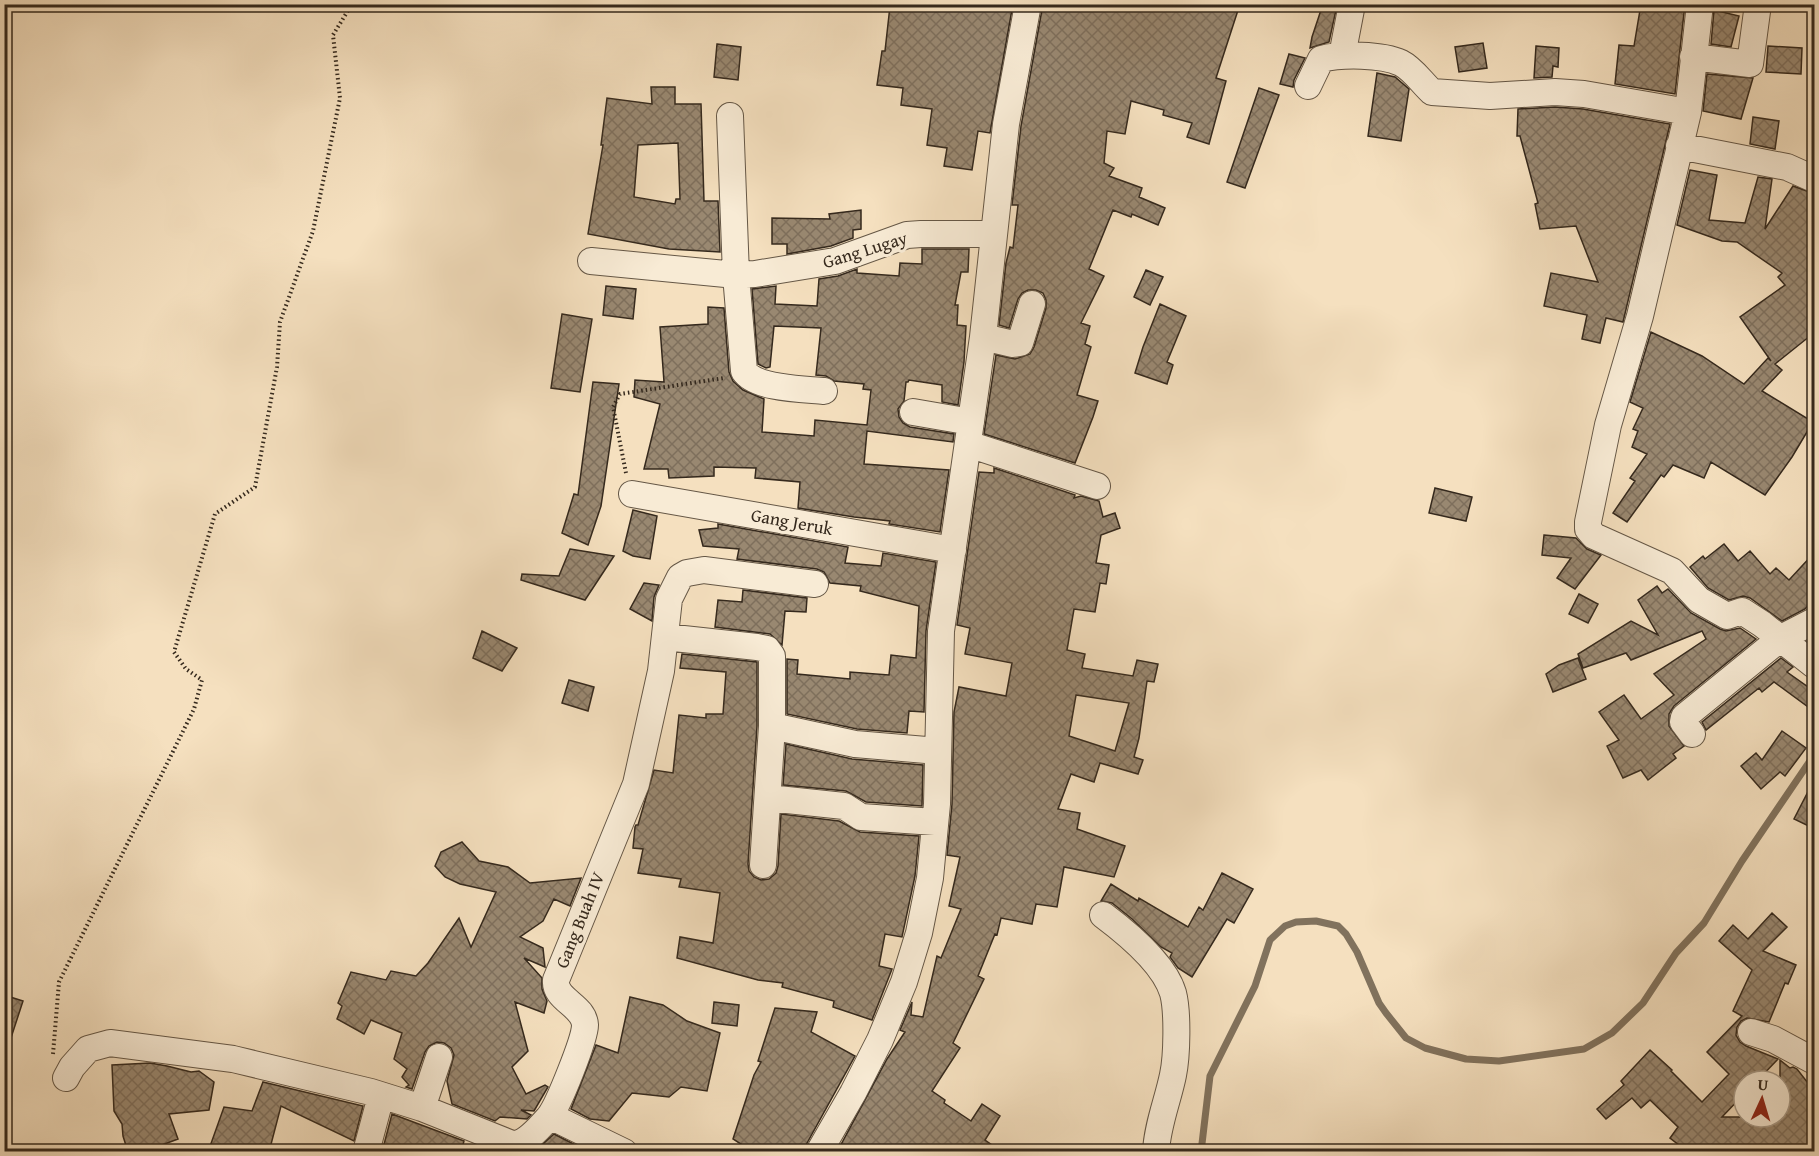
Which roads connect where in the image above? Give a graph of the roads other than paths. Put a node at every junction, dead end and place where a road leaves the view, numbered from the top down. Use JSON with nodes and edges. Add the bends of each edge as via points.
{"nodes":[{"id":1,"x":1028,"y":4,"type":"edge"},
{"id":2,"x":1352,"y":4,"type":"edge"},
{"id":3,"x":1700,"y":4,"type":"edge"},
{"id":4,"x":1758,"y":4,"type":"edge"},
{"id":5,"x":1342,"y":56,"type":"junction"},
{"id":6,"x":1693,"y":57,"type":"junction"},
{"id":7,"x":1308,"y":86,"type":"dead end"},
{"id":8,"x":1688,"y":112,"type":"junction"},
{"id":9,"x":730,"y":116,"type":"dead end"},
{"id":10,"x":1680,"y":146,"type":"junction"},
{"id":11,"x":1815,"y":179,"type":"edge"},
{"id":12,"x":994,"y":234,"type":"junction"},
{"id":13,"x":591,"y":261,"type":"dead end"},
{"id":14,"x":736,"y":275,"type":"junction"},
{"id":15,"x":1032,"y":304,"type":"dead end"},
{"id":16,"x":983,"y":337,"type":"junction"},
{"id":17,"x":824,"y":391,"type":"dead end"},
{"id":18,"x":913,"y":412,"type":"dead end"},
{"id":19,"x":969,"y":433,"type":"junction"},
{"id":20,"x":1097,"y":486,"type":"dead end"},
{"id":21,"x":632,"y":494,"type":"road end"},
{"id":22,"x":953,"y":550,"type":"junction"},
{"id":23,"x":815,"y":584,"type":"dead end"},
{"id":24,"x":1815,"y":621,"type":"edge"},
{"id":25,"x":664,"y":636,"type":"junction"},
{"id":26,"x":1781,"y":638,"type":"junction"},
{"id":27,"x":1815,"y":665,"type":"edge"},
{"id":28,"x":772,"y":726,"type":"junction"},
{"id":29,"x":1692,"y":734,"type":"dead end"},
{"id":30,"x":938,"y":751,"type":"junction"},
{"id":31,"x":768,"y":798,"type":"junction"},
{"id":32,"x":935,"y":822,"type":"junction"},
{"id":33,"x":764,"y":865,"type":"dead end"},
{"id":34,"x":1103,"y":915,"type":"dead end"},
{"id":35,"x":1751,"y":1032,"type":"dead end"},
{"id":36,"x":439,"y":1057,"type":"dead end"},
{"id":37,"x":1815,"y":1061,"type":"edge"},
{"id":38,"x":66,"y":1078,"type":"dead end"},
{"id":39,"x":381,"y":1096,"type":"junction"},
{"id":40,"x":422,"y":1108,"type":"junction"},
{"id":41,"x":550,"y":1116,"type":"junction"},
{"id":42,"x":514,"y":1148,"type":"edge"},
{"id":43,"x":366,"y":1152,"type":"edge"},
{"id":44,"x":624,"y":1152,"type":"edge"},
{"id":45,"x":819,"y":1152,"type":"edge"},
{"id":46,"x":1156,"y":1152,"type":"edge"}],
"edges":[{"from":1,"to":12,"type":"street","via":[[1006,124]]},
{"from":2,"to":5,"type":"street"},
{"from":3,"to":6,"type":"street"},
{"from":4,"to":6,"type":"street","via":[[1750,64]]},
{"from":5,"to":7,"type":"street","via":[[1320,60]]},
{"from":5,"to":8,"type":"street","via":[[1385,58],[1401,63],[1432,92],[1490,96],[1584,94]]},
{"from":6,"to":8,"type":"street"},
{"from":8,"to":10,"type":"street"},
{"from":9,"to":14,"type":"street"},
{"from":10,"to":11,"type":"street","via":[[1787,166]]},
{"from":10,"to":26,"type":"street","via":[[1640,316],[1608,425],[1588,529],[1594,536],[1672,571],[1706,606],[1727,616],[1742,611]]},
{"from":12,"to":14,"type":"street","name":"Gang Lugay","via":[[907,236],[835,261]]},
{"from":12,"to":16,"type":"street"},
{"from":13,"to":14,"type":"street","name":"Gang Lugay"},
{"from":14,"to":17,"type":"street","via":[[747,375],[763,383]]},
{"from":15,"to":16,"type":"street","via":[[1020,343],[1013,345]]},
{"from":16,"to":19,"type":"street"},
{"from":18,"to":19,"type":"street"},
{"from":19,"to":20,"type":"street"},
{"from":19,"to":22,"type":"street"},
{"from":21,"to":22,"type":"street","name":"Gang Jeruk"},
{"from":22,"to":30,"type":"street","via":[[942,631]]},
{"from":23,"to":25,"type":"street","via":[[704,570],[687,573],[676,582],[669,599]]},
{"from":24,"to":26,"type":"street"},
{"from":25,"to":28,"type":"street","via":[[767,650],[772,656]]},
{"from":25,"to":41,"type":"street","name":"Gang Buah IV","via":[[661,671],[636,784],[555,980],[558,991],[584,1019],[585,1027]]},
{"from":26,"to":27,"type":"street"},
{"from":26,"to":29,"type":"street","via":[[1684,717],[1683,723]]},
{"from":28,"to":30,"type":"street","via":[[855,744]]},
{"from":28,"to":31,"type":"street"},
{"from":30,"to":32,"type":"street"},
{"from":31,"to":32,"type":"street","via":[[844,806],[861,817]]},
{"from":31,"to":33,"type":"street"},
{"from":32,"to":45,"type":"street","via":[[930,879],[904,982],[880,1040]]},
{"from":34,"to":46,"type":"street","via":[[1131,936],[1161,971],[1173,993],[1177,1040]]},
{"from":35,"to":37,"type":"street"},
{"from":36,"to":40,"type":"street"},
{"from":38,"to":39,"type":"street","via":[[88,1049],[110,1043],[233,1059]]},
{"from":39,"to":40,"type":"street"},
{"from":39,"to":43,"type":"street"},
{"from":40,"to":42,"type":"street"},
{"from":41,"to":42,"type":"street"},
{"from":41,"to":44,"type":"street"}]}
